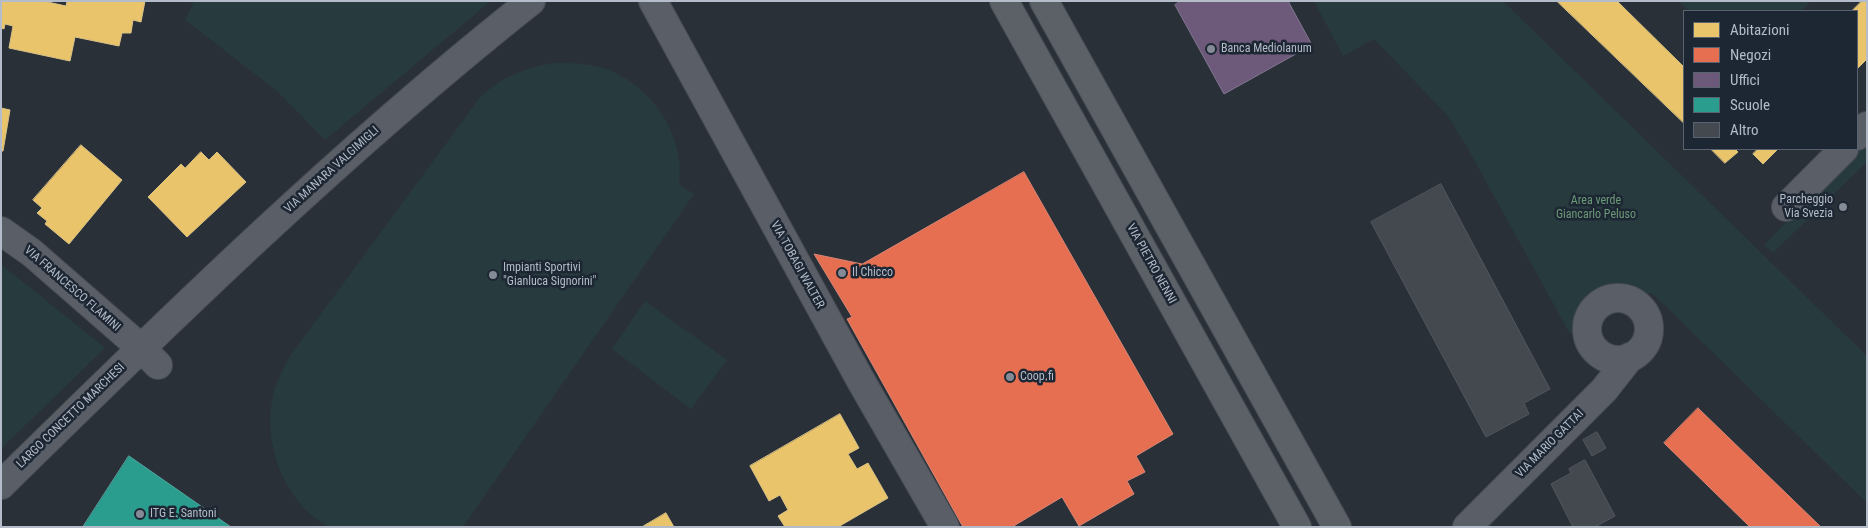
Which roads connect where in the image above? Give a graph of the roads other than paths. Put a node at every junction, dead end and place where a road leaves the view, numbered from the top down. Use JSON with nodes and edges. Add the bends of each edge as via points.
{"nodes":[{"id":1,"x":531,"y":1,"type":"edge"},
{"id":2,"x":653,"y":1,"type":"edge"},
{"id":3,"x":1004,"y":1,"type":"edge"},
{"id":4,"x":1044,"y":1,"type":"edge"},
{"id":5,"x":1867,"y":126,"type":"edge"},
{"id":6,"x":1858,"y":135,"type":"edge"},
{"id":7,"x":1843,"y":150,"type":"edge"},
{"id":8,"x":1786,"y":207,"type":"dead end"},
{"id":9,"x":1,"y":231,"type":"edge"},
{"id":10,"x":149,"y":356,"type":"junction"},
{"id":11,"x":1630,"y":357,"type":"dead end"},
{"id":12,"x":1,"y":485,"type":"edge"},
{"id":13,"x":946,"y":527,"type":"edge"},
{"id":14,"x":1297,"y":527,"type":"edge"},
{"id":15,"x":1337,"y":527,"type":"edge"},
{"id":16,"x":1466,"y":527,"type":"edge"}],
"edges":[{"from":1,"to":10,"type":"street","name":"VIA MANARA VALGIMIGLI","via":[[451,66],[303,196]]},
{"from":2,"to":13,"type":"street","name":"VIA TOBAGI WALTER","via":[[861,381]]},
{"from":3,"to":14,"type":"main road","name":"VIA PIETRO NENNI"},
{"from":4,"to":15,"type":"main road"},
{"from":5,"to":6,"type":"street"},
{"from":7,"to":8,"type":"street"},
{"from":9,"to":10,"type":"street","name":"VIA FRANCESCO FLAMINI","via":[[32,253]]},
{"from":10,"to":12,"type":"street","name":"LARGO CONCETTO MARCHESI"},
{"from":11,"to":16,"type":"street","name":"VIA MARIO GATTAI","via":[[1604,390]]}]}
